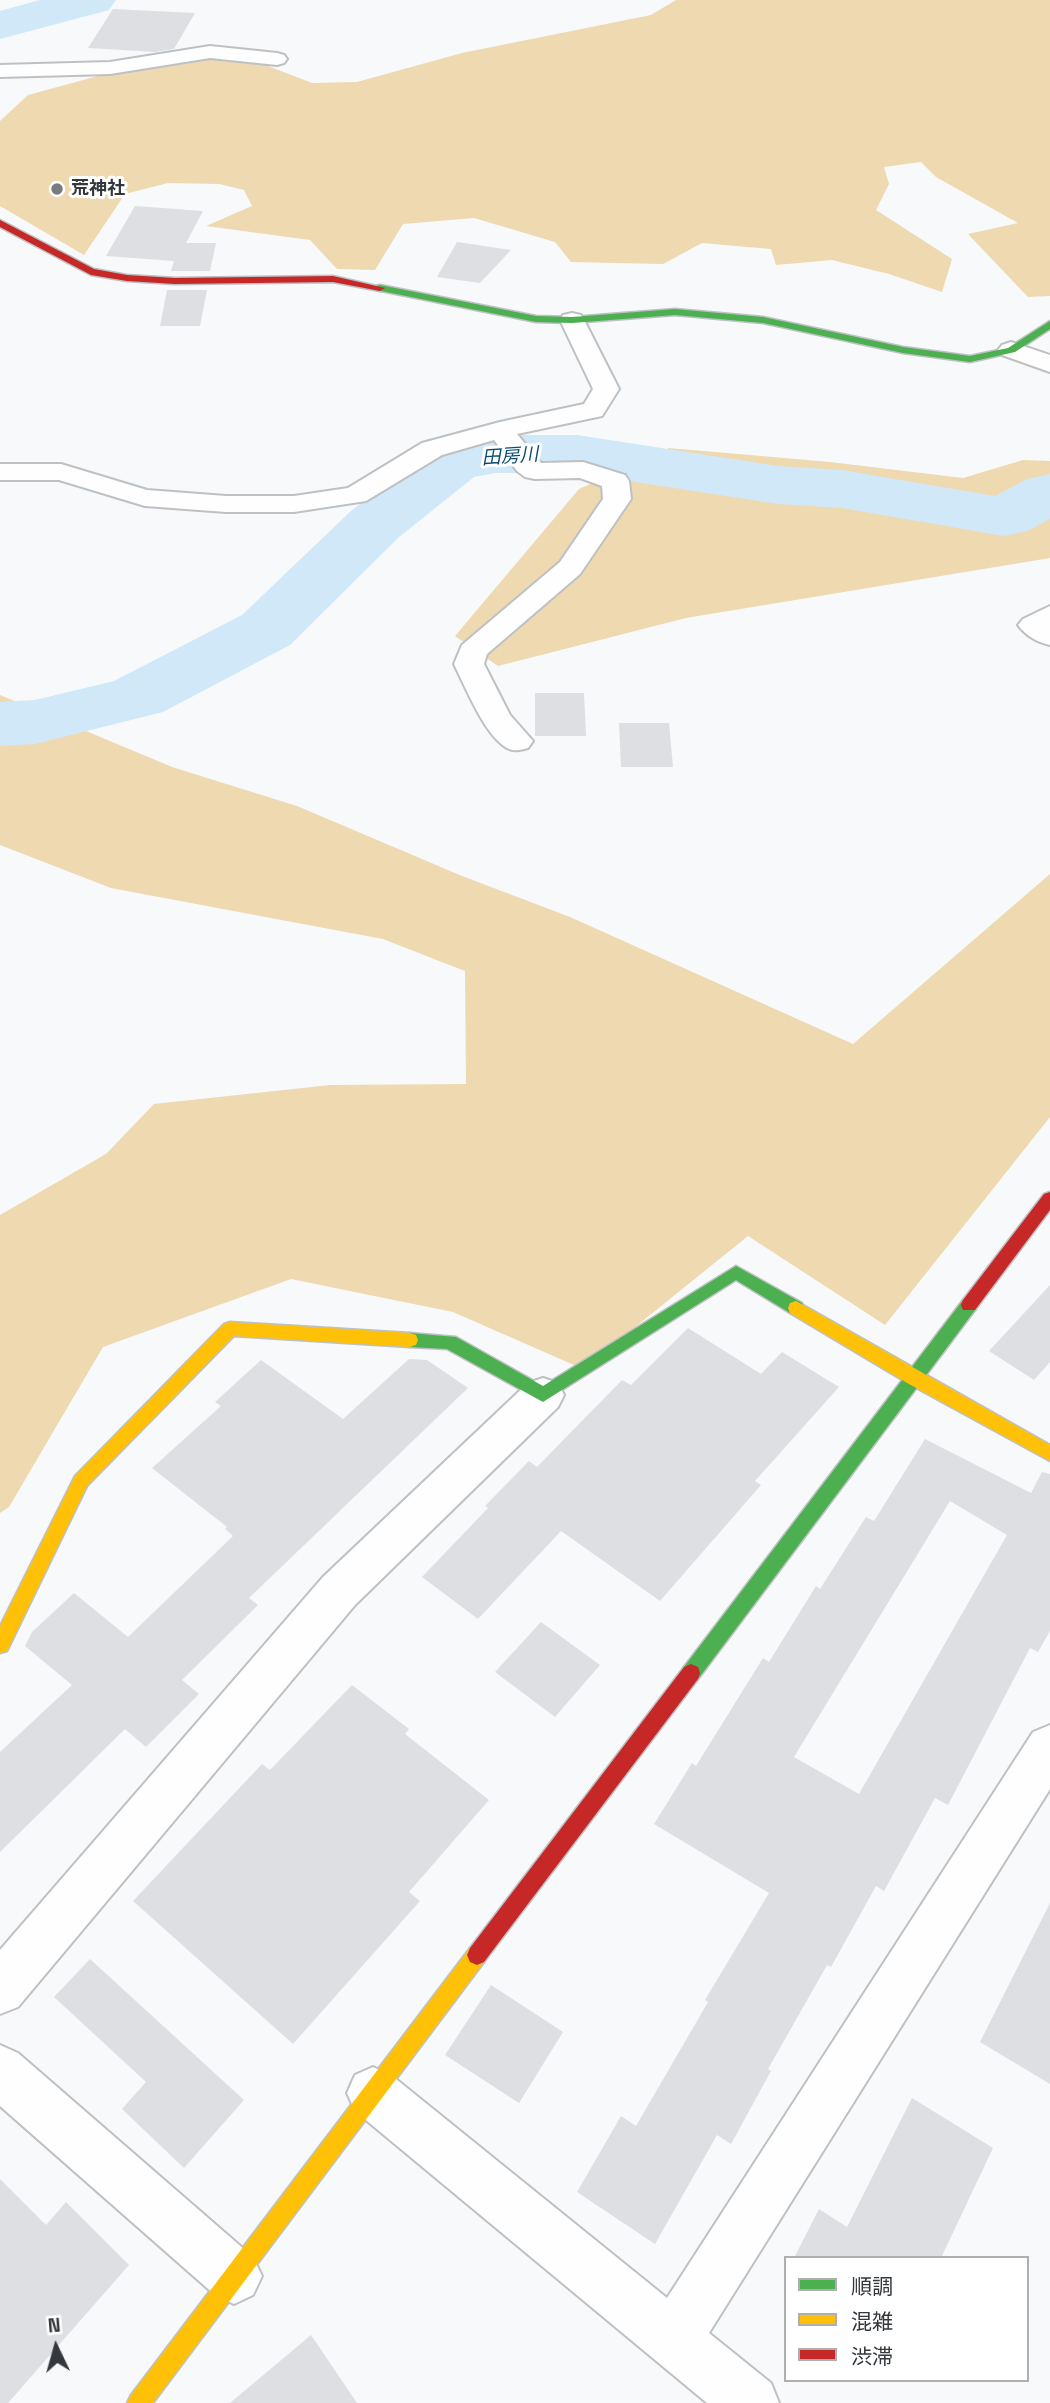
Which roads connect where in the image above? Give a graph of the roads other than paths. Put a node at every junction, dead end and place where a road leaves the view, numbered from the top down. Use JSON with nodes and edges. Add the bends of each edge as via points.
{"nodes":[{"id":1,"x":277,"y":59,"type":"dead end"},
{"id":2,"x":0,"y":71,"type":"edge"},
{"id":3,"x":0,"y":223,"type":"edge"},
{"id":4,"x":572,"y":320,"type":"junction"},
{"id":5,"x":1050,"y":324,"type":"edge"},
{"id":6,"x":1011,"y":350,"type":"junction"},
{"id":7,"x":1050,"y":364,"type":"edge"},
{"id":8,"x":503,"y":435,"type":"junction"},
{"id":9,"x":0,"y":472,"type":"edge"},
{"id":10,"x":1050,"y":615,"type":"edge"},
{"id":11,"x":1050,"y":636,"type":"edge"},
{"id":12,"x":517,"y":741,"type":"dead end"},
{"id":13,"x":1050,"y":1198,"type":"edge"},
{"id":14,"x":915,"y":1379,"type":"junction"},
{"id":15,"x":543,"y":1395,"type":"junction"},
{"id":16,"x":1050,"y":1454,"type":"edge"},
{"id":17,"x":0,"y":1645,"type":"edge"},
{"id":18,"x":1050,"y":1747,"type":"edge"},
{"id":19,"x":0,"y":1989,"type":"edge"},
{"id":20,"x":0,"y":2071,"type":"edge"},
{"id":21,"x":373,"y":2093,"type":"junction"},
{"id":22,"x":233,"y":2276,"type":"junction"},
{"id":23,"x":673,"y":2339,"type":"junction"},
{"id":24,"x":139,"y":2403,"type":"edge"},
{"id":25,"x":751,"y":2403,"type":"edge"}],
"edges":[{"from":1,"to":2,"type":"street","via":[[210,52],[110,68]]},
{"from":3,"to":4,"type":"street","via":[[91,272],[174,281],[333,279],[537,319]]},
{"from":4,"to":6,"type":"street","via":[[675,312],[763,320],[902,350],[970,359]]},
{"from":4,"to":8,"type":"street","via":[[606,389],[593,410]]},
{"from":5,"to":6,"type":"street"},
{"from":6,"to":7,"type":"street"},
{"from":8,"to":9,"type":"street","via":[[432,449],[356,495],[293,503],[145,498],[61,472]]},
{"from":8,"to":12,"type":"street","via":[[535,471],[583,470],[615,481],[617,499],[570,568],[473,651],[469,664],[497,719]]},
{"from":10,"to":11,"type":"street","via":[[1032,625]]},
{"from":13,"to":14,"type":"street"},
{"from":14,"to":15,"type":"street","via":[[736,1272]]},
{"from":14,"to":16,"type":"street"},
{"from":14,"to":21,"type":"street"},
{"from":15,"to":17,"type":"street","via":[[450,1342],[230,1329],[81,1481]]},
{"from":15,"to":19,"type":"street","via":[[339,1591]]},
{"from":18,"to":23,"type":"street"},
{"from":20,"to":22,"type":"street"},
{"from":21,"to":22,"type":"street"},
{"from":21,"to":23,"type":"street"},
{"from":22,"to":24,"type":"street"},
{"from":23,"to":25,"type":"street"}]}
